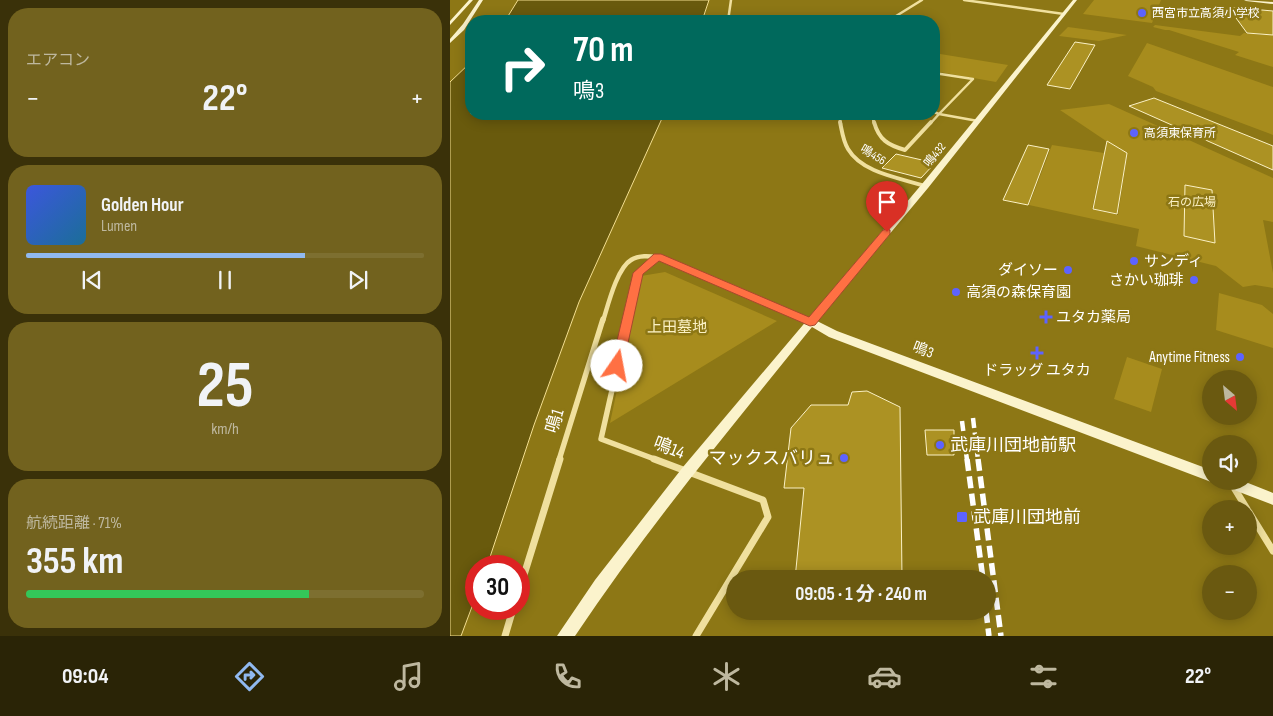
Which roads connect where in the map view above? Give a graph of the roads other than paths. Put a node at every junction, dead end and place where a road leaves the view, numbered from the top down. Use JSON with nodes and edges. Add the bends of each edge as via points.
{"nodes":[{"id":1,"x":471,"y":0,"type":"edge"},
{"id":2,"x":481,"y":0,"type":"edge"},
{"id":3,"x":731,"y":0,"type":"edge"},
{"id":4,"x":922,"y":0,"type":"edge"},
{"id":5,"x":964,"y":0,"type":"edge"},
{"id":6,"x":1075,"y":0,"type":"edge"},
{"id":7,"x":1246,"y":0,"type":"edge"},
{"id":8,"x":1273,"y":3,"type":"edge"},
{"id":9,"x":1064,"y":14,"type":"junction"},
{"id":10,"x":470,"y":15,"type":"edge"},
{"id":11,"x":729,"y":15,"type":"edge"},
{"id":12,"x":898,"y":15,"type":"edge"},
{"id":13,"x":465,"y":22,"type":"edge"},
{"id":14,"x":450,"y":24,"type":"edge"},
{"id":15,"x":450,"y":42,"type":"edge"},
{"id":16,"x":940,"y":74,"type":"edge"},
{"id":17,"x":940,"y":114,"type":"joint"},
{"id":18,"x":841,"y":120,"type":"edge"},
{"id":19,"x":874,"y":120,"type":"edge"},
{"id":20,"x":934,"y":120,"type":"edge"},
{"id":21,"x":978,"y":121,"type":"junction"},
{"id":22,"x":925,"y":186,"type":"junction"},
{"id":23,"x":658,"y":256,"type":"junction"},
{"id":24,"x":626,"y":261,"type":"joint"},
{"id":25,"x":810,"y":322,"type":"junction"},
{"id":26,"x":688,"y":471,"type":"junction"},
{"id":27,"x":1202,"y":473,"type":"edge"},
{"id":28,"x":1250,"y":490,"type":"edge"},
{"id":29,"x":1273,"y":499,"type":"edge"},
{"id":30,"x":1257,"y":525,"type":"edge"},
{"id":31,"x":1273,"y":551,"type":"edge"},
{"id":32,"x":530,"y":555,"type":"edge"},
{"id":33,"x":510,"y":620,"type":"edge"},
{"id":34,"x":505,"y":636,"type":"edge"},
{"id":35,"x":565,"y":636,"type":"edge"},
{"id":36,"x":696,"y":636,"type":"edge"}],
"edges":[{"from":1,"to":14,"type":"street"},
{"from":2,"to":10,"type":"street"},
{"from":3,"to":11,"type":"street"},
{"from":4,"to":12,"type":"street"},
{"from":5,"to":9,"type":"street"},
{"from":6,"to":9,"type":"street","name":"鳴432"},
{"from":7,"to":8,"type":"street"},
{"from":9,"to":21,"type":"street","name":"鳴432"},
{"from":13,"to":15,"type":"street"},
{"from":16,"to":17,"type":"street","via":[[973,80]]},
{"from":17,"to":21,"type":"street"},
{"from":18,"to":22,"type":"street","name":"鳴456","via":[[848,149],[855,157],[878,171]]},
{"from":19,"to":20,"type":"street","via":[[879,138],[888,146],[904,150]]},
{"from":21,"to":22,"type":"street","name":"鳴432"},
{"from":22,"to":25,"type":"street","name":"鳴432"},
{"from":23,"to":24,"type":"street","name":"鳴3","via":[[640,256]]},
{"from":23,"to":25,"type":"street","name":"鳴3"},
{"from":23,"to":26,"type":"street","name":"鳴14","via":[[638,273],[601,439]]},
{"from":24,"to":32,"type":"street","name":"鳴1","via":[[600,329]]},
{"from":25,"to":26,"type":"street","name":"鳴432"},
{"from":25,"to":27,"type":"street","name":"鳴3","via":[[833,334]]},
{"from":26,"to":35,"type":"street","name":"鳴432"},
{"from":26,"to":36,"type":"street","name":"鳴14","via":[[763,500],[768,517]]},
{"from":28,"to":29,"type":"street"},
{"from":30,"to":31,"type":"street"},
{"from":33,"to":34,"type":"street"}]}
